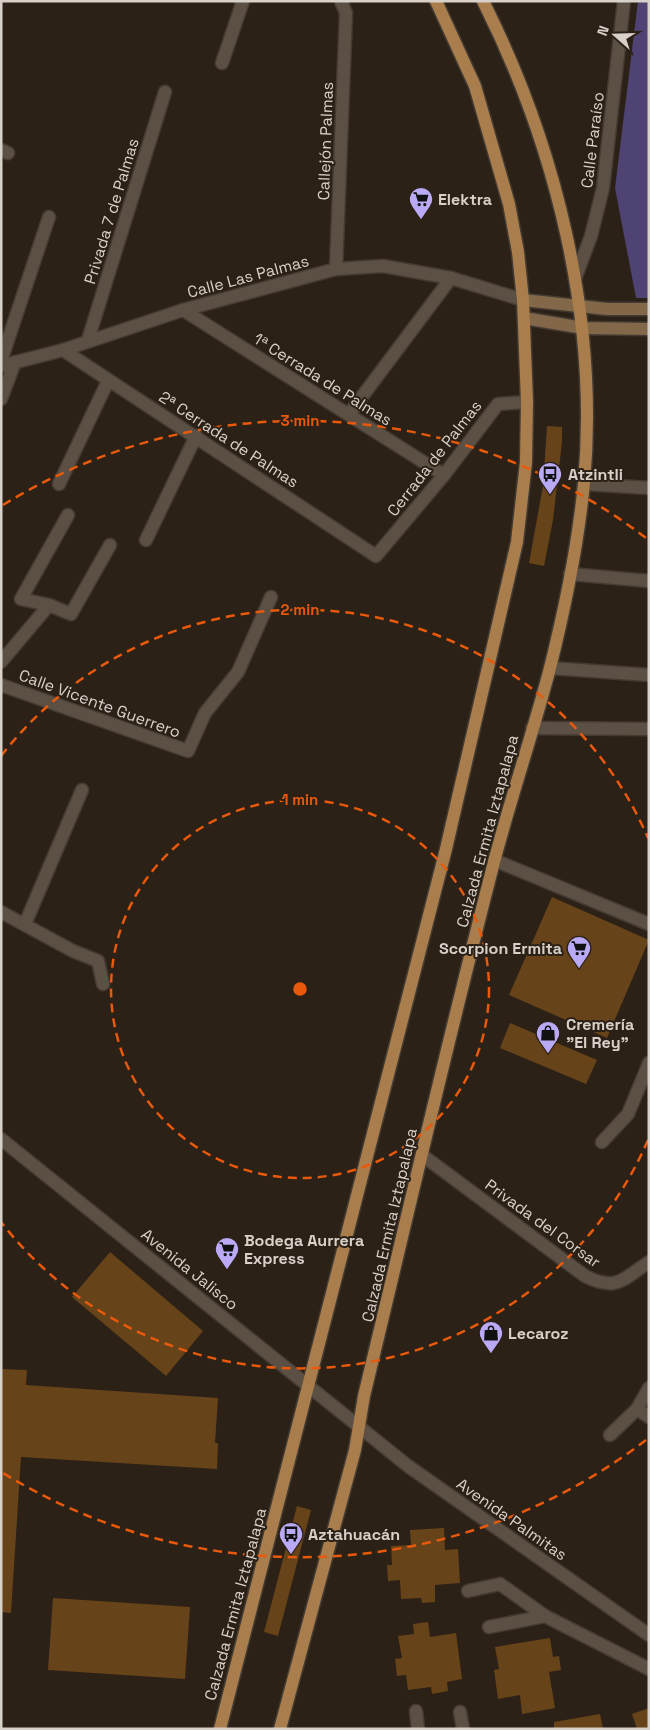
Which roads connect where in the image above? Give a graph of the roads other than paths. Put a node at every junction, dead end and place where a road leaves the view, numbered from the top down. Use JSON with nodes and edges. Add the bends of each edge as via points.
{"nodes":[{"id":1,"x":242,"y":1,"type":"edge"},
{"id":2,"x":340,"y":1,"type":"edge"},
{"id":3,"x":436,"y":1,"type":"edge"},
{"id":4,"x":483,"y":1,"type":"edge"},
{"id":5,"x":624,"y":1,"type":"edge"},
{"id":6,"x":222,"y":62,"type":"dead end"},
{"id":7,"x":165,"y":92,"type":"dead end"},
{"id":8,"x":49,"y":218,"type":"dead end"},
{"id":9,"x":336,"y":269,"type":"junction"},
{"id":10,"x":451,"y":278,"type":"junction"},
{"id":11,"x":575,"y":279,"type":"junction"},
{"id":12,"x":507,"y":295,"type":"junction"},
{"id":13,"x":523,"y":300,"type":"junction"},
{"id":14,"x":579,"y":306,"type":"junction"},
{"id":15,"x":184,"y":310,"type":"junction"},
{"id":16,"x":649,"y":310,"type":"edge"},
{"id":17,"x":524,"y":318,"type":"junction"},
{"id":18,"x":583,"y":328,"type":"junction"},
{"id":19,"x":649,"y":329,"type":"edge"},
{"id":20,"x":88,"y":340,"type":"junction"},
{"id":21,"x":63,"y":350,"type":"junction"},
{"id":22,"x":1,"y":361,"type":"edge"},
{"id":23,"x":14,"y":362,"type":"junction"},
{"id":24,"x":1,"y":366,"type":"edge"},
{"id":25,"x":108,"y":381,"type":"junction"},
{"id":26,"x":1,"y":399,"type":"edge"},
{"id":27,"x":528,"y":402,"type":"junction"},
{"id":28,"x":349,"y":414,"type":"junction"},
{"id":29,"x":196,"y":436,"type":"junction"},
{"id":30,"x":444,"y":475,"type":"junction"},
{"id":31,"x":59,"y":484,"type":"dead end"},
{"id":32,"x":584,"y":484,"type":"junction"},
{"id":33,"x":649,"y":488,"type":"edge"},
{"id":34,"x":68,"y":515,"type":"dead end"},
{"id":35,"x":146,"y":540,"type":"dead end"},
{"id":36,"x":110,"y":545,"type":"dead end"},
{"id":37,"x":376,"y":556,"type":"joint"},
{"id":38,"x":570,"y":574,"type":"junction"},
{"id":39,"x":649,"y":580,"type":"edge"},
{"id":40,"x":271,"y":597,"type":"dead end"},
{"id":41,"x":49,"y":605,"type":"junction"},
{"id":42,"x":1,"y":662,"type":"edge"},
{"id":43,"x":550,"y":668,"type":"junction"},
{"id":44,"x":649,"y":675,"type":"edge"},
{"id":45,"x":1,"y":685,"type":"edge"},
{"id":46,"x":532,"y":728,"type":"junction"},
{"id":47,"x":649,"y":729,"type":"edge"},
{"id":48,"x":82,"y":790,"type":"dead end"},
{"id":49,"x":494,"y":860,"type":"junction"},
{"id":50,"x":1,"y":912,"type":"edge"},
{"id":51,"x":25,"y":924,"type":"junction"},
{"id":52,"x":649,"y":924,"type":"edge"},
{"id":53,"x":103,"y":984,"type":"dead end"},
{"id":54,"x":649,"y":1063,"type":"edge"},
{"id":55,"x":1,"y":1139,"type":"edge"},
{"id":56,"x":602,"y":1142,"type":"dead end"},
{"id":57,"x":422,"y":1155,"type":"junction"},
{"id":58,"x":649,"y":1262,"type":"edge"},
{"id":59,"x":309,"y":1386,"type":"junction"},
{"id":60,"x":649,"y":1388,"type":"edge"},
{"id":61,"x":637,"y":1410,"type":"junction"},
{"id":62,"x":649,"y":1417,"type":"edge"},
{"id":63,"x":359,"y":1425,"type":"junction"},
{"id":64,"x":610,"y":1435,"type":"dead end"},
{"id":65,"x":468,"y":1591,"type":"dead end"},
{"id":66,"x":545,"y":1616,"type":"junction"},
{"id":67,"x":489,"y":1627,"type":"dead end"},
{"id":68,"x":649,"y":1635,"type":"edge"},
{"id":69,"x":649,"y":1668,"type":"edge"},
{"id":70,"x":416,"y":1712,"type":"dead end"},
{"id":71,"x":460,"y":1712,"type":"dead end"},
{"id":72,"x":220,"y":1729,"type":"edge"},
{"id":73,"x":280,"y":1729,"type":"edge"},
{"id":74,"x":418,"y":1729,"type":"edge"},
{"id":75,"x":463,"y":1729,"type":"edge"}],
"edges":[{"from":1,"to":6,"type":"street"},
{"from":2,"to":9,"type":"street","name":"Callejón Palmas","via":[[346,13]]},
{"from":3,"to":13,"type":"main road","name":"Calzada Ermita Iztapalapa","via":[[475,86],[496,154],[511,214]]},
{"from":4,"to":11,"type":"main road","name":"Calzada Ermita Iztapalapa","via":[[528,107],[564,227]]},
{"from":5,"to":11,"type":"street","name":"Calle Paraíso","via":[[603,188],[591,236]]},
{"from":7,"to":20,"type":"street","name":"Privada 7 de Palmas"},
{"from":8,"to":22,"type":"street"},
{"from":9,"to":10,"type":"street","name":"Calle Las Palmas","via":[[383,266]]},
{"from":9,"to":15,"type":"street","name":"Calle Las Palmas"},
{"from":10,"to":12,"type":"street","name":"Calle Las Palmas"},
{"from":10,"to":28,"type":"street"},
{"from":11,"to":14,"type":"main road","name":"Calzada Ermita Iztapalapa"},
{"from":12,"to":13,"type":"street","name":"Calle Las Palmas"},
{"from":12,"to":17,"type":"street"},
{"from":13,"to":14,"type":"street","name":"Calle Las Palmas"},
{"from":13,"to":17,"type":"main road","name":"Calzada Ermita Iztapalapa"},
{"from":14,"to":16,"type":"street","name":"Calle Las Palmas"},
{"from":14,"to":18,"type":"main road","name":"Calzada Ermita Iztapalapa"},
{"from":15,"to":20,"type":"street","name":"Calle Las Palmas"},
{"from":15,"to":28,"type":"street","name":"1ª Cerrada de Palmas"},
{"from":17,"to":18,"type":"street"},
{"from":17,"to":27,"type":"main road","name":"Calzada Ermita Iztapalapa"},
{"from":18,"to":19,"type":"street"},
{"from":18,"to":32,"type":"main road","name":"Calzada Ermita Iztapalapa","via":[[587,426]]},
{"from":20,"to":21,"type":"street","name":"Calle Las Palmas"},
{"from":21,"to":23,"type":"street","name":"Calle Las Palmas"},
{"from":21,"to":25,"type":"street","name":"2ª Cerrada de Palmas"},
{"from":23,"to":24,"type":"street","name":"Calle Las Palmas"},
{"from":23,"to":26,"type":"street"},
{"from":25,"to":29,"type":"street","name":"2ª Cerrada de Palmas"},
{"from":25,"to":31,"type":"street"},
{"from":27,"to":30,"type":"street","name":"Cerrada de Palmas","via":[[498,404]]},
{"from":27,"to":59,"type":"main road","name":"Calzada Ermita Iztapalapa","via":[[526,462],[517,542],[481,702]]},
{"from":28,"to":30,"type":"street","name":"1ª Cerrada de Palmas"},
{"from":29,"to":35,"type":"street"},
{"from":29,"to":37,"type":"street","name":"2ª Cerrada de Palmas"},
{"from":30,"to":37,"type":"street","name":"Cerrada de Palmas"},
{"from":32,"to":33,"type":"street"},
{"from":32,"to":38,"type":"main road","name":"Calzada Ermita Iztapalapa"},
{"from":34,"to":41,"type":"street","via":[[21,599]]},
{"from":36,"to":41,"type":"street","via":[[71,614]]},
{"from":38,"to":39,"type":"street"},
{"from":38,"to":43,"type":"main road","name":"Calzada Ermita Iztapalapa"},
{"from":40,"to":45,"type":"street","name":"Calle Vicente Guerrero","via":[[238,672],[205,713],[188,752]]},
{"from":41,"to":42,"type":"street"},
{"from":43,"to":44,"type":"street"},
{"from":43,"to":46,"type":"main road","name":"Calzada Ermita Iztapalapa"},
{"from":46,"to":47,"type":"street"},
{"from":46,"to":49,"type":"main road","name":"Calzada Ermita Iztapalapa"},
{"from":48,"to":51,"type":"street"},
{"from":49,"to":52,"type":"street"},
{"from":49,"to":57,"type":"main road","name":"Calzada Ermita Iztapalapa"},
{"from":50,"to":51,"type":"street"},
{"from":51,"to":53,"type":"street","via":[[98,961]]},
{"from":54,"to":56,"type":"street","via":[[628,1114]]},
{"from":55,"to":59,"type":"street","name":"Avenida Jalisco"},
{"from":57,"to":58,"type":"street","name":"Privada del Corsar","via":[[600,1284],[616,1284]]},
{"from":57,"to":63,"type":"main road","name":"Calzada Ermita Iztapalapa"},
{"from":59,"to":63,"type":"street","name":"Avenida Jalisco"},
{"from":59,"to":72,"type":"main road","name":"Calzada Ermita Iztapalapa"},
{"from":60,"to":61,"type":"street"},
{"from":61,"to":62,"type":"street"},
{"from":61,"to":64,"type":"street"},
{"from":63,"to":68,"type":"street","name":"Avenida Palmitas","via":[[408,1466]]},
{"from":63,"to":73,"type":"main road","name":"Calzada Ermita Iztapalapa"},
{"from":65,"to":66,"type":"street","via":[[500,1584]]},
{"from":66,"to":67,"type":"street"},
{"from":66,"to":69,"type":"street"},
{"from":70,"to":74,"type":"street"},
{"from":71,"to":75,"type":"street"}]}
